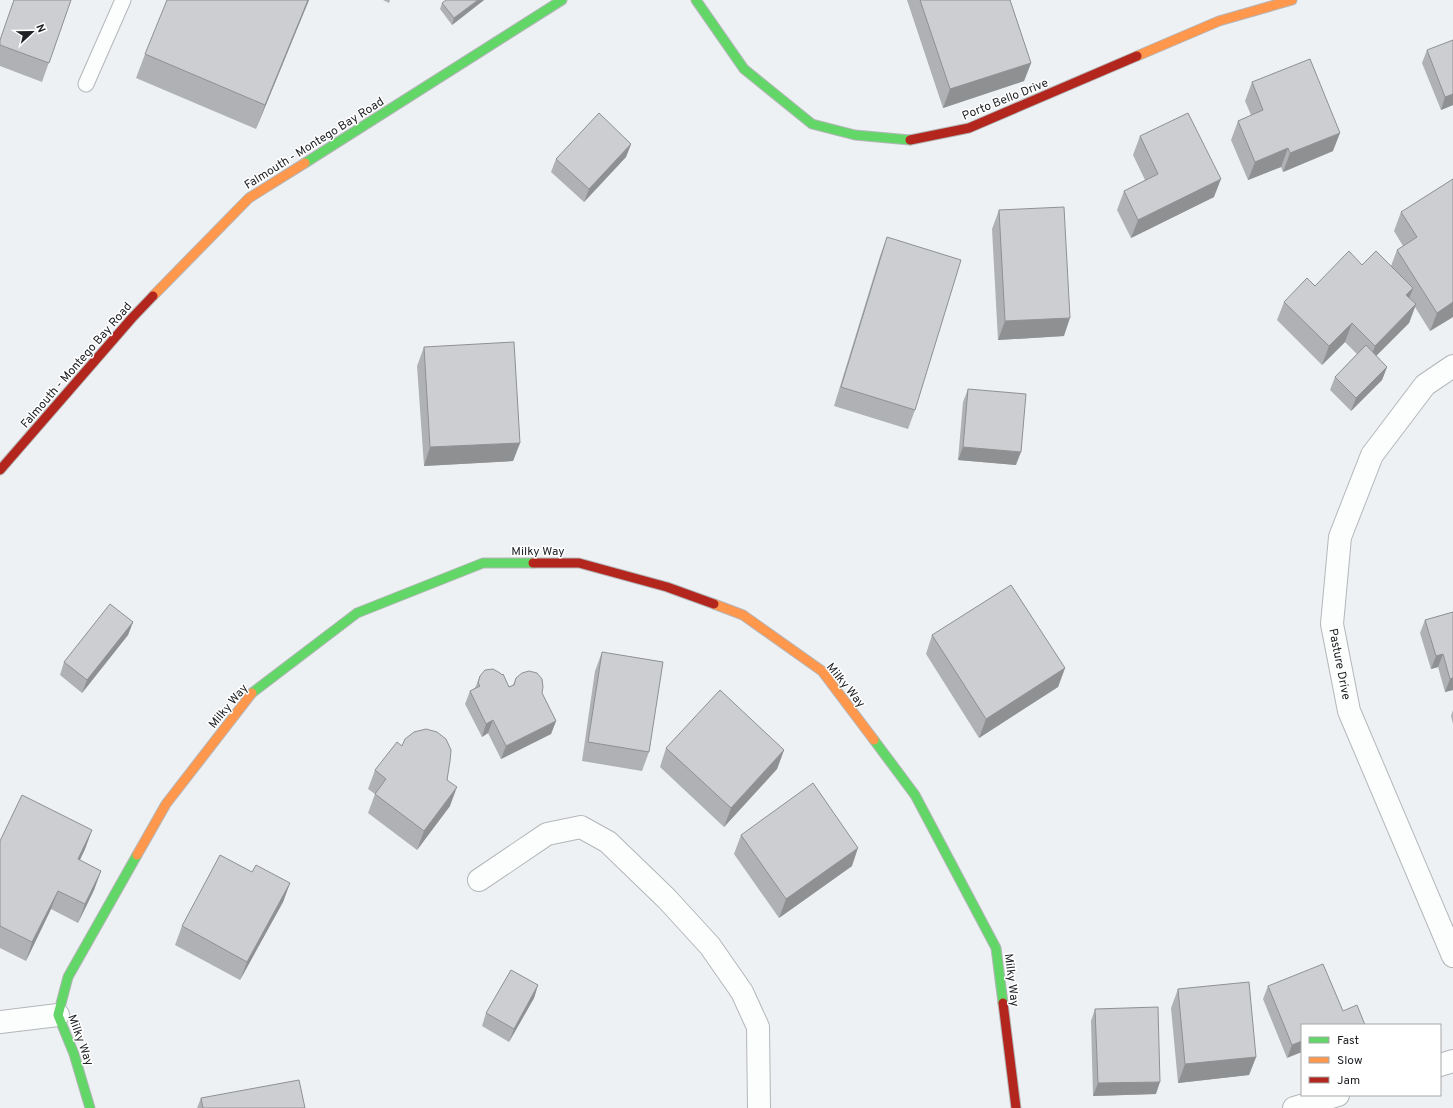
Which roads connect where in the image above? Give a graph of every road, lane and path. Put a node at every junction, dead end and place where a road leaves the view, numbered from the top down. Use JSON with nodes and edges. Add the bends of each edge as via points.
{"nodes":[{"id":1,"x":123,"y":0,"type":"edge"},
{"id":2,"x":562,"y":0,"type":"edge"},
{"id":3,"x":696,"y":0,"type":"edge"},
{"id":4,"x":1292,"y":0,"type":"edge"},
{"id":5,"x":86,"y":84,"type":"dead end"},
{"id":6,"x":1453,"y":366,"type":"edge"},
{"id":7,"x":0,"y":470,"type":"edge"},
{"id":8,"x":479,"y":880,"type":"dead end"},
{"id":9,"x":1453,"y":956,"type":"edge"},
{"id":10,"x":58,"y":1015,"type":"junction"},
{"id":11,"x":0,"y":1022,"type":"edge"},
{"id":12,"x":1453,"y":1061,"type":"edge"},
{"id":13,"x":1441,"y":1065,"type":"edge"},
{"id":14,"x":1335,"y":1096,"type":"edge"},
{"id":15,"x":90,"y":1108,"type":"edge"},
{"id":16,"x":760,"y":1108,"type":"edge"},
{"id":17,"x":1016,"y":1108,"type":"edge"},
{"id":18,"x":1294,"y":1108,"type":"edge"}],
"edges":[{"from":1,"to":5,"type":"lane"},
{"from":2,"to":7,"type":"street","name":"Falmouth - Montego Bay Road","via":[[248,198],[132,318]]},
{"from":3,"to":4,"type":"street","name":"Porto Bello Drive","via":[[744,69],[812,124],[855,135],[912,140],[969,128],[1219,21]]},
{"from":6,"to":9,"type":"street","name":"Pasture Drive","via":[[1425,385],[1372,455],[1340,537],[1332,624],[1349,711]]},
{"from":8,"to":16,"type":"street","via":[[547,834],[581,827],[608,842],[667,899],[710,946],[742,992],[758,1027]]},
{"from":10,"to":11,"type":"street"},
{"from":10,"to":15,"type":"street","name":"Milky Way","via":[[74,1054]]},
{"from":10,"to":17,"type":"street","name":"Milky Way","via":[[68,977],[166,804],[249,695],[357,613],[483,563],[579,563],[667,587],[743,615],[822,671],[915,795],[996,948]]},
{"from":12,"to":13,"type":"street"},
{"from":14,"to":18,"type":"street"}]}
